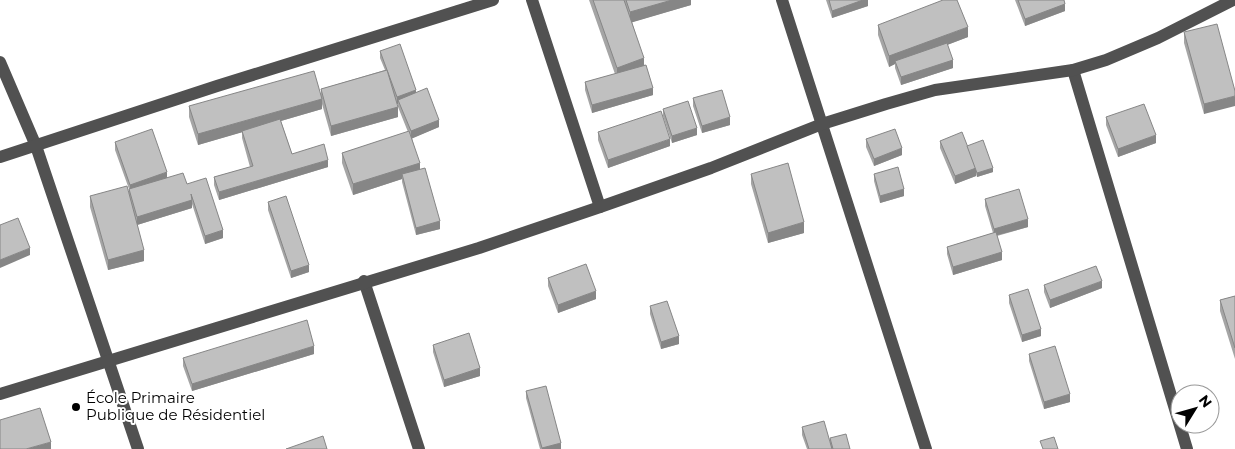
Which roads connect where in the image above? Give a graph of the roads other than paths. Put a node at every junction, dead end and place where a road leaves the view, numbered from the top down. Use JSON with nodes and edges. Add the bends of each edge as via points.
{"nodes":[{"id":1,"x":493,"y":0,"type":"edge"},
{"id":2,"x":532,"y":0,"type":"edge"},
{"id":3,"x":782,"y":0,"type":"edge"},
{"id":4,"x":1233,"y":0,"type":"edge"},
{"id":5,"x":0,"y":62,"type":"edge"},
{"id":6,"x":1073,"y":70,"type":"junction"},
{"id":7,"x":822,"y":124,"type":"junction"},
{"id":8,"x":36,"y":146,"type":"junction"},
{"id":9,"x":0,"y":157,"type":"edge"},
{"id":10,"x":600,"y":207,"type":"junction"},
{"id":11,"x":364,"y":281,"type":"junction"},
{"id":12,"x":109,"y":360,"type":"junction"},
{"id":13,"x":0,"y":394,"type":"edge"},
{"id":14,"x":138,"y":449,"type":"edge"},
{"id":15,"x":419,"y":449,"type":"edge"},
{"id":16,"x":926,"y":449,"type":"edge"},
{"id":17,"x":1187,"y":449,"type":"edge"}],
"edges":[{"from":1,"to":8,"type":"street"},
{"from":2,"to":10,"type":"street"},
{"from":3,"to":7,"type":"street"},
{"from":4,"to":6,"type":"street","via":[[1158,38]]},
{"from":5,"to":8,"type":"street"},
{"from":6,"to":7,"type":"street","via":[[935,90]]},
{"from":6,"to":17,"type":"street"},
{"from":7,"to":10,"type":"street"},
{"from":7,"to":16,"type":"street"},
{"from":8,"to":9,"type":"street"},
{"from":8,"to":12,"type":"street"},
{"from":10,"to":11,"type":"street","via":[[479,248]]},
{"from":11,"to":12,"type":"street"},
{"from":11,"to":15,"type":"street"},
{"from":12,"to":13,"type":"street"},
{"from":12,"to":14,"type":"street"}]}
